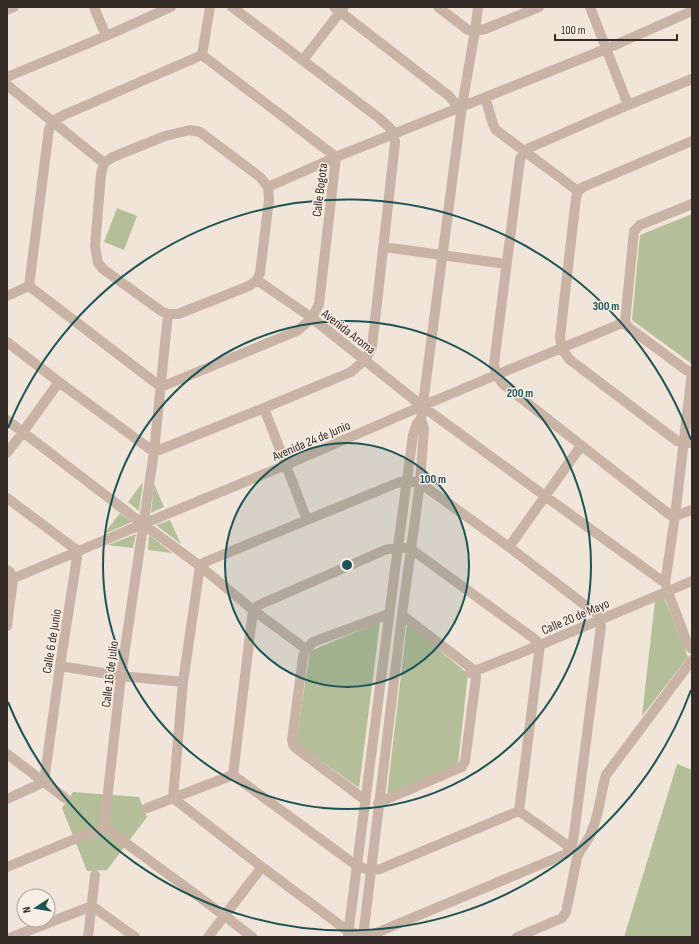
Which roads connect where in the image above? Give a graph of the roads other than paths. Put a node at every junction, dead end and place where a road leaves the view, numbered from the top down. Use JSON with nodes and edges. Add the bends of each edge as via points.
{"nodes":[{"id":1,"x":14,"y":7,"type":"edge"},
{"id":2,"x":94,"y":7,"type":"edge"},
{"id":3,"x":171,"y":7,"type":"edge"},
{"id":4,"x":210,"y":7,"type":"edge"},
{"id":5,"x":232,"y":7,"type":"edge"},
{"id":6,"x":438,"y":7,"type":"edge"},
{"id":7,"x":478,"y":7,"type":"edge"},
{"id":8,"x":539,"y":7,"type":"edge"},
{"id":9,"x":590,"y":7,"type":"edge"},
{"id":10,"x":339,"y":9,"type":"edge"},
{"id":11,"x":7,"y":10,"type":"edge"},
{"id":12,"x":692,"y":11,"type":"edge"},
{"id":13,"x":475,"y":31,"type":"junction"},
{"id":14,"x":106,"y":36,"type":"junction"},
{"id":15,"x":606,"y":49,"type":"junction"},
{"id":16,"x":202,"y":55,"type":"junction"},
{"id":17,"x":303,"y":60,"type":"junction"},
{"id":18,"x":7,"y":77,"type":"edge"},
{"id":19,"x":692,"y":79,"type":"edge"},
{"id":20,"x":7,"y":84,"type":"edge"},
{"id":21,"x":485,"y":97,"type":"junction"},
{"id":22,"x":628,"y":105,"type":"junction"},
{"id":23,"x":460,"y":107,"type":"junction"},
{"id":24,"x":53,"y":121,"type":"junction"},
{"id":25,"x":394,"y":133,"type":"junction"},
{"id":26,"x":692,"y":141,"type":"edge"},
{"id":27,"x":524,"y":152,"type":"junction"},
{"id":28,"x":336,"y":157,"type":"junction"},
{"id":29,"x":104,"y":163,"type":"junction"},
{"id":30,"x":268,"y":187,"type":"junction"},
{"id":31,"x":578,"y":191,"type":"junction"},
{"id":32,"x":692,"y":204,"type":"edge"},
{"id":33,"x":384,"y":247,"type":"junction"},
{"id":34,"x":443,"y":255,"type":"junction"},
{"id":35,"x":506,"y":264,"type":"junction"},
{"id":36,"x":256,"y":280,"type":"junction"},
{"id":37,"x":29,"y":286,"type":"junction"},
{"id":38,"x":7,"y":296,"type":"edge"},
{"id":39,"x":168,"y":314,"type":"junction"},
{"id":40,"x":312,"y":318,"type":"junction"},
{"id":41,"x":625,"y":322,"type":"junction"},
{"id":42,"x":7,"y":342,"type":"edge"},
{"id":43,"x":562,"y":349,"type":"junction"},
{"id":44,"x":365,"y":360,"type":"junction"},
{"id":45,"x":496,"y":375,"type":"junction"},
{"id":46,"x":58,"y":382,"type":"junction"},
{"id":47,"x":161,"y":387,"type":"junction"},
{"id":48,"x":422,"y":406,"type":"junction"},
{"id":49,"x":264,"y":408,"type":"junction"},
{"id":50,"x":420,"y":419,"type":"junction"},
{"id":51,"x":7,"y":420,"type":"edge"},
{"id":52,"x":23,"y":432,"type":"junction"},
{"id":53,"x":688,"y":443,"type":"edge"},
{"id":54,"x":581,"y":446,"type":"junction"},
{"id":55,"x":154,"y":452,"type":"junction"},
{"id":56,"x":7,"y":453,"type":"edge"},
{"id":57,"x":286,"y":465,"type":"junction"},
{"id":58,"x":407,"y":481,"type":"junction"},
{"id":59,"x":420,"y":483,"type":"junction"},
{"id":60,"x":545,"y":496,"type":"junction"},
{"id":61,"x":7,"y":498,"type":"edge"},
{"id":62,"x":692,"y":510,"type":"edge"},
{"id":63,"x":675,"y":516,"type":"junction"},
{"id":64,"x":307,"y":520,"type":"junction"},
{"id":65,"x":143,"y":524,"type":"junction"},
{"id":66,"x":398,"y":547,"type":"junction"},
{"id":67,"x":509,"y":547,"type":"junction"},
{"id":68,"x":411,"y":549,"type":"junction"},
{"id":69,"x":78,"y":551,"type":"junction"},
{"id":70,"x":200,"y":566,"type":"junction"},
{"id":71,"x":7,"y":570,"type":"edge"},
{"id":72,"x":10,"y":580,"type":"edge"},
{"id":73,"x":692,"y":581,"type":"edge"},
{"id":74,"x":666,"y":588,"type":"junction"},
{"id":75,"x":253,"y":610,"type":"junction"},
{"id":76,"x":389,"y":614,"type":"junction"},
{"id":77,"x":402,"y":615,"type":"junction"},
{"id":78,"x":600,"y":620,"type":"junction"},
{"id":79,"x":7,"y":626,"type":"edge"},
{"id":80,"x":540,"y":645,"type":"junction"},
{"id":81,"x":306,"y":649,"type":"junction"},
{"id":82,"x":692,"y":649,"type":"edge"},
{"id":83,"x":692,"y":660,"type":"edge"},
{"id":84,"x":60,"y":666,"type":"junction"},
{"id":85,"x":472,"y":672,"type":"junction"},
{"id":86,"x":121,"y":676,"type":"junction"},
{"id":87,"x":183,"y":682,"type":"junction"},
{"id":88,"x":7,"y":754,"type":"edge"},
{"id":89,"x":233,"y":775,"type":"junction"},
{"id":90,"x":44,"y":782,"type":"junction"},
{"id":91,"x":65,"y":798,"type":"dead end"},
{"id":92,"x":173,"y":798,"type":"junction"},
{"id":93,"x":7,"y":799,"type":"edge"},
{"id":94,"x":365,"y":800,"type":"junction"},
{"id":95,"x":378,"y":803,"type":"junction"},
{"id":96,"x":147,"y":808,"type":"dead end"},
{"id":97,"x":519,"y":810,"type":"junction"},
{"id":98,"x":104,"y":827,"type":"junction"},
{"id":99,"x":574,"y":850,"type":"junction"},
{"id":100,"x":357,"y":866,"type":"junction"},
{"id":101,"x":7,"y":867,"type":"edge"},
{"id":102,"x":262,"y":867,"type":"junction"},
{"id":103,"x":370,"y":870,"type":"junction"},
{"id":104,"x":95,"y":875,"type":"dead end"},
{"id":105,"x":92,"y":906,"type":"junction"},
{"id":106,"x":225,"y":916,"type":"junction"},
{"id":107,"x":348,"y":934,"type":"edge"},
{"id":108,"x":12,"y":937,"type":"edge"},
{"id":109,"x":88,"y":937,"type":"edge"},
{"id":110,"x":135,"y":937,"type":"edge"},
{"id":111,"x":208,"y":937,"type":"edge"},
{"id":112,"x":252,"y":937,"type":"edge"},
{"id":113,"x":363,"y":937,"type":"edge"},
{"id":114,"x":517,"y":937,"type":"edge"}],
"edges":[{"from":1,"to":11,"type":"street"},
{"from":2,"to":14,"type":"street"},
{"from":3,"to":14,"type":"street"},
{"from":4,"to":16,"type":"street"},
{"from":5,"to":17,"type":"street"},
{"from":6,"to":13,"type":"street","via":[[468,30]]},
{"from":7,"to":13,"type":"street"},
{"from":8,"to":13,"type":"street"},
{"from":9,"to":15,"type":"street"},
{"from":10,"to":17,"type":"street"},
{"from":10,"to":23,"type":"street"},
{"from":12,"to":15,"type":"street"},
{"from":13,"to":23,"type":"street"},
{"from":14,"to":18,"type":"street"},
{"from":15,"to":21,"type":"street"},
{"from":15,"to":22,"type":"street"},
{"from":16,"to":24,"type":"street"},
{"from":16,"to":28,"type":"street","name":"Calle Bogota"},
{"from":17,"to":25,"type":"street","via":[[380,118]]},
{"from":19,"to":22,"type":"street"},
{"from":20,"to":24,"type":"street"},
{"from":21,"to":23,"type":"street"},
{"from":21,"to":27,"type":"street","via":[[496,130]]},
{"from":22,"to":27,"type":"street"},
{"from":23,"to":25,"type":"street"},
{"from":23,"to":34,"type":"street"},
{"from":24,"to":29,"type":"street"},
{"from":24,"to":37,"type":"street","via":[[49,129]]},
{"from":25,"to":28,"type":"street"},
{"from":25,"to":33,"type":"street"},
{"from":26,"to":31,"type":"street"},
{"from":27,"to":31,"type":"street"},
{"from":27,"to":35,"type":"street","via":[[520,158]]},
{"from":28,"to":30,"type":"street"},
{"from":28,"to":40,"type":"street","name":"Calle Bogota","via":[[318,304]]},
{"from":29,"to":30,"type":"street","via":[[165,136],[190,130],[200,132],[260,177]]},
{"from":29,"to":39,"type":"street","via":[[94,246],[98,263],[161,312]]},
{"from":30,"to":36,"type":"street","via":[[269,200],[260,273]]},
{"from":31,"to":43,"type":"street","via":[[560,337]]},
{"from":32,"to":41,"type":"street","via":[[640,225],[634,231]]},
{"from":33,"to":34,"type":"street"},
{"from":33,"to":44,"type":"street","via":[[372,347]]},
{"from":34,"to":35,"type":"street"},
{"from":34,"to":48,"type":"street"},
{"from":35,"to":45,"type":"street","via":[[494,364]]},
{"from":36,"to":39,"type":"street","via":[[249,286],[178,314]]},
{"from":36,"to":40,"type":"street","name":"Avenida Aroma"},
{"from":37,"to":38,"type":"street"},
{"from":37,"to":47,"type":"street"},
{"from":39,"to":47,"type":"street","name":"Calle 16 de Julio"},
{"from":40,"to":44,"type":"street","name":"Avenida Aroma"},
{"from":40,"to":47,"type":"street","via":[[297,330]]},
{"from":41,"to":43,"type":"street","name":"Avenida 24 de Junio"},
{"from":41,"to":53,"type":"street","via":[[641,337],[692,372]]},
{"from":42,"to":46,"type":"street"},
{"from":43,"to":45,"type":"street","name":"Avenida 24 de Junio"},
{"from":43,"to":53,"type":"street","via":[[569,359],[677,441]]},
{"from":44,"to":48,"type":"street","name":"Avenida Aroma"},
{"from":44,"to":49,"type":"street","via":[[351,372]]},
{"from":45,"to":48,"type":"street","name":"Avenida 24 de Junio"},
{"from":45,"to":54,"type":"street","via":[[503,384]]},
{"from":46,"to":52,"type":"street"},
{"from":46,"to":55,"type":"street"},
{"from":47,"to":55,"type":"street","name":"Calle 16 de Julio"},
{"from":48,"to":50,"type":"street"},
{"from":48,"to":57,"type":"street","name":"Avenida 24 de Junio"},
{"from":48,"to":60,"type":"street","name":"Avenida Aroma"},
{"from":49,"to":55,"type":"street"},
{"from":49,"to":57,"type":"street"},
{"from":50,"to":58,"type":"street","via":[[413,435]]},
{"from":50,"to":59,"type":"street","via":[[424,432]]},
{"from":51,"to":52,"type":"street"},
{"from":52,"to":56,"type":"street"},
{"from":52,"to":65,"type":"street"},
{"from":53,"to":63,"type":"street"},
{"from":54,"to":60,"type":"street"},
{"from":54,"to":63,"type":"street","via":[[670,515]]},
{"from":55,"to":65,"type":"street","name":"Calle 16 de Julio"},
{"from":57,"to":64,"type":"street"},
{"from":57,"to":65,"type":"street","name":"Avenida 24 de Junio"},
{"from":58,"to":59,"type":"street"},
{"from":58,"to":64,"type":"street"},
{"from":58,"to":66,"type":"street"},
{"from":59,"to":67,"type":"street"},
{"from":59,"to":68,"type":"street"},
{"from":60,"to":67,"type":"street"},
{"from":60,"to":74,"type":"street","name":"Avenida Aroma"},
{"from":61,"to":69,"type":"street"},
{"from":62,"to":63,"type":"street"},
{"from":63,"to":74,"type":"street"},
{"from":64,"to":70,"type":"street"},
{"from":65,"to":69,"type":"street","name":"Avenida 24 de Junio"},
{"from":65,"to":70,"type":"street"},
{"from":65,"to":86,"type":"street","name":"Calle 16 de Julio"},
{"from":66,"to":68,"type":"street"},
{"from":66,"to":75,"type":"street","via":[[385,550],[259,604]]},
{"from":66,"to":76,"type":"street"},
{"from":67,"to":78,"type":"street","via":[[598,615]]},
{"from":68,"to":77,"type":"street"},
{"from":68,"to":80,"type":"street"},
{"from":69,"to":72,"type":"street","name":"Avenida 24 de Junio"},
{"from":69,"to":84,"type":"street","name":"Calle 6 de Junio"},
{"from":70,"to":75,"type":"street"},
{"from":70,"to":87,"type":"street"},
{"from":71,"to":72,"type":"street","via":[[10,572]]},
{"from":72,"to":79,"type":"street"},
{"from":73,"to":74,"type":"street","name":"Calle 20 de Mayo"},
{"from":74,"to":78,"type":"street","name":"Calle 20 de Mayo"},
{"from":74,"to":82,"type":"street","via":[[688,645]]},
{"from":75,"to":81,"type":"street"},
{"from":75,"to":89,"type":"street"},
{"from":76,"to":81,"type":"street","via":[[313,642]]},
{"from":76,"to":94,"type":"street"},
{"from":77,"to":85,"type":"street"},
{"from":77,"to":95,"type":"street"},
{"from":78,"to":80,"type":"street","name":"Calle 20 de Mayo"},
{"from":78,"to":99,"type":"street"},
{"from":80,"to":85,"type":"street","name":"Calle 20 de Mayo"},
{"from":80,"to":97,"type":"street"},
{"from":81,"to":94,"type":"street","via":[[293,745]]},
{"from":83,"to":99,"type":"street","via":[[606,775],[589,838]]},
{"from":84,"to":86,"type":"street"},
{"from":84,"to":90,"type":"street","name":"Calle 6 de Junio"},
{"from":85,"to":95,"type":"street","via":[[476,678],[465,761],[462,767]]},
{"from":86,"to":87,"type":"street"},
{"from":86,"to":98,"type":"street","name":"Calle 16 de Julio"},
{"from":87,"to":92,"type":"street"},
{"from":88,"to":90,"type":"street"},
{"from":89,"to":92,"type":"street"},
{"from":89,"to":100,"type":"street"},
{"from":90,"to":91,"type":"street"},
{"from":90,"to":93,"type":"street"},
{"from":92,"to":96,"type":"street"},
{"from":92,"to":102,"type":"street"},
{"from":94,"to":100,"type":"street"},
{"from":95,"to":103,"type":"street"},
{"from":97,"to":99,"type":"street"},
{"from":97,"to":103,"type":"street","via":[[380,869]]},
{"from":98,"to":101,"type":"street"},
{"from":98,"to":106,"type":"street"},
{"from":99,"to":113,"type":"street"},
{"from":99,"to":114,"type":"street","via":[[575,869],[566,912],[562,918]]},
{"from":100,"to":103,"type":"street"},
{"from":100,"to":107,"type":"street"},
{"from":102,"to":106,"type":"street"},
{"from":102,"to":107,"type":"street"},
{"from":103,"to":113,"type":"street"},
{"from":104,"to":105,"type":"street"},
{"from":105,"to":108,"type":"street"},
{"from":105,"to":109,"type":"street"},
{"from":105,"to":110,"type":"street"},
{"from":106,"to":111,"type":"street"},
{"from":106,"to":112,"type":"street"},
{"from":107,"to":113,"type":"street"}]}
